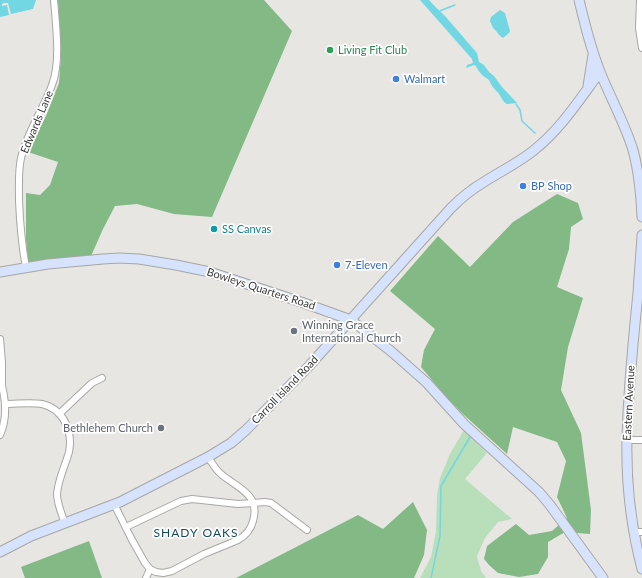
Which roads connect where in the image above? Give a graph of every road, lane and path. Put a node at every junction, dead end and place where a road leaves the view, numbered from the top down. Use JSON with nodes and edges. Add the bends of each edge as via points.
{"nodes":[{"id":1,"x":54,"y":0,"type":"edge"},
{"id":2,"x":579,"y":0,"type":"edge"},
{"id":3,"x":640,"y":0,"type":"edge"},
{"id":4,"x":642,"y":48,"type":"edge"},
{"id":5,"x":593,"y":52,"type":"junction"},
{"id":6,"x":600,"y":72,"type":"junction"},
{"id":7,"x":588,"y":89,"type":"junction"},
{"id":8,"x":609,"y":92,"type":"junction"},
{"id":9,"x":642,"y":217,"type":"edge"},
{"id":10,"x":642,"y":235,"type":"edge"},
{"id":11,"x":26,"y":268,"type":"junction"},
{"id":12,"x":0,"y":272,"type":"edge"},
{"id":13,"x":350,"y":320,"type":"junction"},
{"id":14,"x":0,"y":340,"type":"edge"},
{"id":15,"x":102,"y":378,"type":"dead end"},
{"id":16,"x":0,"y":379,"type":"edge"},
{"id":17,"x":2,"y":387,"type":"junction"},
{"id":18,"x":5,"y":404,"type":"junction"},
{"id":19,"x":59,"y":414,"type":"junction"},
{"id":20,"x":0,"y":435,"type":"edge"},
{"id":21,"x":627,"y":440,"type":"junction"},
{"id":22,"x":642,"y":440,"type":"edge"},
{"id":23,"x":208,"y":457,"type":"junction"},
{"id":24,"x":253,"y":503,"type":"junction"},
{"id":25,"x":114,"y":504,"type":"junction"},
{"id":26,"x":65,"y":524,"type":"junction"},
{"id":27,"x":126,"y":527,"type":"junction"},
{"id":28,"x":307,"y":530,"type":"dead end"},
{"id":29,"x":638,"y":532,"type":"edge"},
{"id":30,"x":0,"y":552,"type":"edge"},
{"id":31,"x":150,"y":569,"type":"junction"},
{"id":32,"x":642,"y":569,"type":"edge"},
{"id":33,"x":146,"y":578,"type":"edge"},
{"id":34,"x":603,"y":578,"type":"edge"}],
"edges":[{"from":1,"to":11,"type":"street","name":"Edwards Lane","via":[[56,68],[53,81],[28,138],[20,167],[20,218]]},
{"from":2,"to":5,"type":"street"},
{"from":3,"to":4,"type":"street","via":[[639,28]]},
{"from":5,"to":6,"type":"street"},
{"from":5,"to":7,"type":"street"},
{"from":6,"to":7,"type":"street","name":"Carroll Island Road"},
{"from":6,"to":8,"type":"street"},
{"from":7,"to":8,"type":"street"},
{"from":7,"to":13,"type":"street","name":"Carroll Island Road","via":[[543,142],[520,160],[475,188],[451,208]]},
{"from":8,"to":9,"type":"street","via":[[632,150],[639,183]]},
{"from":10,"to":21,"type":"street","name":"Eastern Avenue"},
{"from":11,"to":12,"type":"street","name":"Bowleys Quarters Road"},
{"from":11,"to":13,"type":"street","name":"Bowleys Quarters Road","via":[[103,259],[139,259],[210,272]]},
{"from":13,"to":23,"type":"street","name":"Carroll Island Road","via":[[246,430]]},
{"from":13,"to":34,"type":"street","name":"Bowleys Quarters Road","via":[[417,374],[464,424],[539,492]]},
{"from":14,"to":17,"type":"street"},
{"from":15,"to":19,"type":"street","via":[[92,383]]},
{"from":16,"to":17,"type":"street"},
{"from":17,"to":18,"type":"street"},
{"from":18,"to":19,"type":"street","via":[[41,404]]},
{"from":18,"to":20,"type":"street"},
{"from":19,"to":26,"type":"street","via":[[66,423],[70,438],[69,452],[57,494]]},
{"from":21,"to":22,"type":"street"},
{"from":21,"to":29,"type":"street","name":"Eastern Avenue","via":[[629,488]]},
{"from":23,"to":24,"type":"street","via":[[222,475],[245,491]]},
{"from":23,"to":25,"type":"street","name":"Carroll Island Road"},
{"from":24,"to":27,"type":"street","via":[[192,499]]},
{"from":24,"to":28,"type":"street","via":[[271,503]]},
{"from":24,"to":31,"type":"street","via":[[253,522],[241,538],[169,572],[159,573]]},
{"from":25,"to":26,"type":"street","name":"Carroll Island Road"},
{"from":25,"to":27,"type":"street"},
{"from":26,"to":30,"type":"street","name":"Carroll Island Road","via":[[31,536]]},
{"from":27,"to":31,"type":"street"},
{"from":29,"to":32,"type":"street","name":"Eastern Avenue"},
{"from":31,"to":33,"type":"street"}]}
